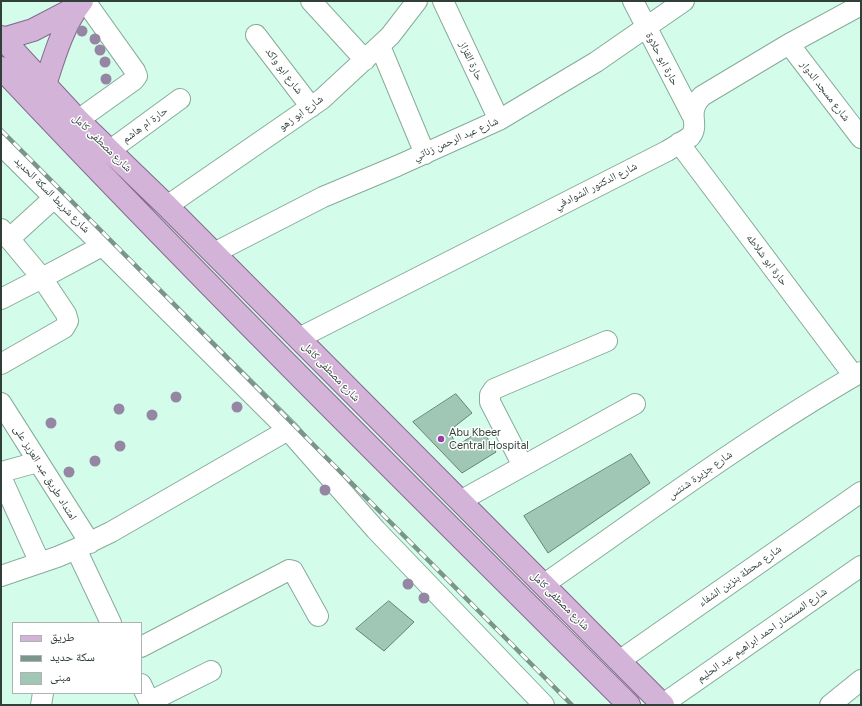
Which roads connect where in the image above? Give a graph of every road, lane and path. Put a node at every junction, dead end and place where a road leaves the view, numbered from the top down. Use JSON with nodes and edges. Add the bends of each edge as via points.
{"nodes":[{"id":1,"x":311,"y":1,"type":"edge"},
{"id":2,"x":417,"y":1,"type":"edge"},
{"id":3,"x":443,"y":1,"type":"edge"},
{"id":4,"x":633,"y":1,"type":"edge"},
{"id":5,"x":684,"y":1,"type":"edge"},
{"id":6,"x":82,"y":3,"type":"edge"},
{"id":7,"x":861,"y":5,"type":"edge"},
{"id":8,"x":839,"y":8,"type":"edge"},
{"id":9,"x":645,"y":27,"type":"junction"},
{"id":10,"x":256,"y":35,"type":"dead end"},
{"id":11,"x":2,"y":38,"type":"edge"},
{"id":12,"x":789,"y":44,"type":"junction"},
{"id":13,"x":380,"y":46,"type":"junction"},
{"id":14,"x":365,"y":60,"type":"junction"},
{"id":15,"x":1,"y":68,"type":"edge"},
{"id":16,"x":45,"y":85,"type":"junction"},
{"id":17,"x":180,"y":99,"type":"dead end"},
{"id":18,"x":311,"y":107,"type":"junction"},
{"id":19,"x":693,"y":117,"type":"junction"},
{"id":20,"x":78,"y":120,"type":"junction"},
{"id":21,"x":499,"y":120,"type":"junction"},
{"id":22,"x":861,"y":138,"type":"edge"},
{"id":23,"x":679,"y":143,"type":"junction"},
{"id":24,"x":109,"y":151,"type":"junction"},
{"id":25,"x":4,"y":154,"type":"edge"},
{"id":26,"x":425,"y":154,"type":"junction"},
{"id":27,"x":54,"y":198,"type":"junction"},
{"id":28,"x":168,"y":206,"type":"junction"},
{"id":29,"x":4,"y":233,"type":"edge"},
{"id":30,"x":102,"y":246,"type":"junction"},
{"id":31,"x":214,"y":253,"type":"junction"},
{"id":32,"x":42,"y":278,"type":"junction"},
{"id":33,"x":1,"y":299,"type":"edge"},
{"id":34,"x":299,"y":338,"type":"junction"},
{"id":35,"x":607,"y":341,"type":"dead end"},
{"id":36,"x":1,"y":364,"type":"edge"},
{"id":37,"x":858,"y":374,"type":"edge"},
{"id":38,"x":635,"y":404,"type":"dead end"},
{"id":39,"x":3,"y":408,"type":"edge"},
{"id":40,"x":374,"y":415,"type":"junction"},
{"id":41,"x":288,"y":430,"type":"junction"},
{"id":42,"x":356,"y":434,"type":"junction"},
{"id":43,"x":38,"y":462,"type":"junction"},
{"id":44,"x":523,"y":466,"type":"junction"},
{"id":45,"x":1,"y":472,"type":"edge"},
{"id":46,"x":1,"y":477,"type":"edge"},
{"id":47,"x":861,"y":492,"type":"edge"},
{"id":48,"x":460,"y":501,"type":"junction"},
{"id":49,"x":83,"y":546,"type":"junction"},
{"id":50,"x":40,"y":563,"type":"junction"},
{"id":51,"x":861,"y":566,"type":"edge"},
{"id":52,"x":1,"y":576,"type":"edge"},
{"id":53,"x":543,"y":585,"type":"junction"},
{"id":54,"x":318,"y":616,"type":"dead end"},
{"id":55,"x":111,"y":622,"type":"edge"},
{"id":56,"x":142,"y":646,"type":"edge"},
{"id":57,"x":619,"y":661,"type":"junction"},
{"id":58,"x":210,"y":671,"type":"dead end"},
{"id":59,"x":861,"y":680,"type":"edge"},
{"id":60,"x":142,"y":686,"type":"edge"},
{"id":61,"x":43,"y":694,"type":"edge"},
{"id":62,"x":150,"y":703,"type":"edge"},
{"id":63,"x":41,"y":705,"type":"edge"},
{"id":64,"x":544,"y":705,"type":"edge"},
{"id":65,"x":629,"y":705,"type":"edge"},
{"id":66,"x":663,"y":705,"type":"edge"},
{"id":67,"x":830,"y":705,"type":"edge"}],
"edges":[{"from":1,"to":14,"type":"street"},
{"from":2,"to":13,"type":"street","name":"شارع ابو زهو","via":[[403,22]]},
{"from":3,"to":21,"type":"street","name":"حارة القزاز"},
{"from":4,"to":9,"type":"street","name":"حارة ابو حلاوة"},
{"from":5,"to":9,"type":"street","name":"شارع عبد الرحمن زناتي"},
{"from":6,"to":11,"type":"main road","via":[[33,30]]},
{"from":6,"to":16,"type":"main road","via":[[56,53]]},
{"from":6,"to":20,"type":"street","via":[[137,76]]},
{"from":7,"to":8,"type":"street","name":"شارع الدكتور الشوادفي"},
{"from":8,"to":12,"type":"street","name":"شارع الدكتور الشوادفي"},
{"from":9,"to":19,"type":"street","name":"حارة ابو حلاوة"},
{"from":9,"to":21,"type":"street","name":"شارع عبد الرحمن زناتي","via":[[596,62]]},
{"from":10,"to":18,"type":"street","name":"شارع ابو واكد"},
{"from":11,"to":16,"type":"main road","name":"شارع مصطفى كامل"},
{"from":12,"to":19,"type":"street","name":"شارع الدكتور الشوادفي","via":[[702,96],[694,108]]},
{"from":12,"to":22,"type":"street","name":"شارع مسجد الدوار"},
{"from":13,"to":14,"type":"street","name":"شارع ابو زهو"},
{"from":13,"to":26,"type":"street"},
{"from":14,"to":18,"type":"street","name":"شارع ابو زهو"},
{"from":15,"to":42,"type":"main road","name":"شارع مصطفى كامل","via":[[94,167]]},
{"from":16,"to":20,"type":"main road","name":"شارع مصطفى كامل"},
{"from":17,"to":24,"type":"street","name":"حارة ام هاشم"},
{"from":18,"to":28,"type":"street","name":"شارع ابو زهو"},
{"from":19,"to":23,"type":"street","name":"شارع الدكتور الشوادفي","via":[[693,134]]},
{"from":20,"to":24,"type":"main road","name":"شارع مصطفى كامل"},
{"from":21,"to":26,"type":"street","name":"شارع عبد الرحمن زناتي"},
{"from":23,"to":34,"type":"street","name":"شارع الدكتور الشوادفي"},
{"from":23,"to":37,"type":"street","name":"حارة ابو شلاطه"},
{"from":24,"to":28,"type":"main road","name":"شارع مصطفى كامل"},
{"from":25,"to":27,"type":"street","name":"شارع شريط السكة الحديد"},
{"from":26,"to":31,"type":"street","name":"شارع عبد الرحمن زناتي","via":[[323,197]]},
{"from":27,"to":29,"type":"street"},
{"from":27,"to":30,"type":"street","name":"شارع شريط السكة الحديد"},
{"from":28,"to":31,"type":"main road","name":"شارع مصطفى كامل"},
{"from":29,"to":32,"type":"street"},
{"from":30,"to":32,"type":"street"},
{"from":30,"to":41,"type":"street","name":"شارع شريط السكة الحديد"},
{"from":31,"to":34,"type":"main road","name":"شارع مصطفى كامل"},
{"from":32,"to":33,"type":"street"},
{"from":32,"to":36,"type":"street","via":[[68,321],[64,328]]},
{"from":34,"to":40,"type":"main road","name":"شارع مصطفى كامل"},
{"from":35,"to":44,"type":"street","via":[[494,389],[490,394],[490,402]]},
{"from":37,"to":53,"type":"street","name":"شارع جزيرة شنتس","via":[[742,446]]},
{"from":38,"to":44,"type":"street"},
{"from":39,"to":43,"type":"street","name":"امتداد طريق عبد العزيز على"},
{"from":40,"to":42,"type":"main road"},
{"from":40,"to":48,"type":"main road","name":"شارع مصطفى كامل"},
{"from":41,"to":49,"type":"street"},
{"from":41,"to":64,"type":"street","name":"شارع شريط السكة الحديد","via":[[376,530]]},
{"from":42,"to":65,"type":"main road","name":"شارع مصطفى كامل"},
{"from":43,"to":45,"type":"street"},
{"from":43,"to":49,"type":"street","name":"امتداد طريق عبد العزيز على"},
{"from":44,"to":48,"type":"street"},
{"from":46,"to":50,"type":"street"},
{"from":47,"to":57,"type":"street","name":"شارع محطة بنزين الشفاء"},
{"from":48,"to":53,"type":"main road","name":"شارع مصطفى كامل"},
{"from":49,"to":50,"type":"street"},
{"from":49,"to":55,"type":"street","name":"امتداد طريق عبد العزيز على"},
{"from":50,"to":52,"type":"street"},
{"from":51,"to":66,"type":"street","name":"شارع المستشار احمد ابراهيم عبد الحليم"},
{"from":53,"to":57,"type":"main road","name":"شارع مصطفى كامل"},
{"from":54,"to":56,"type":"street","via":[[293,571],[289,570]]},
{"from":57,"to":66,"type":"main road","name":"شارع مصطفى كامل"},
{"from":58,"to":62,"type":"street"},
{"from":59,"to":67,"type":"street"},
{"from":60,"to":62,"type":"street"},
{"from":61,"to":63,"type":"street"}]}
